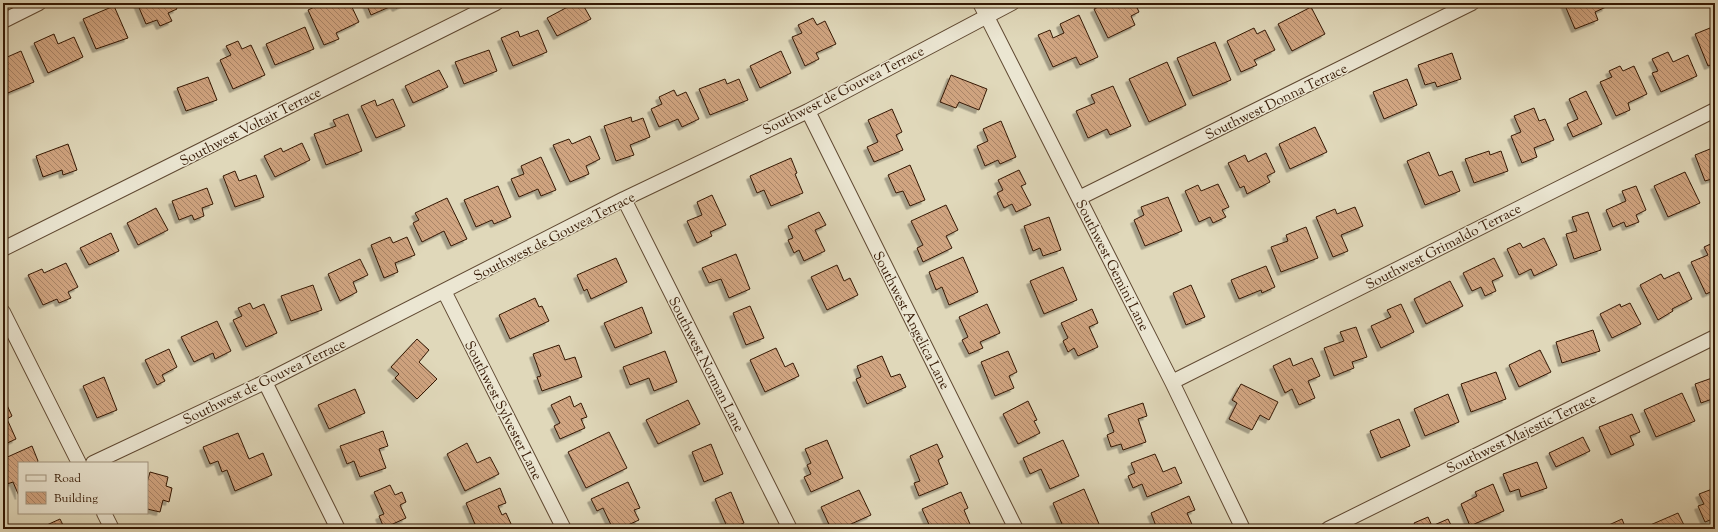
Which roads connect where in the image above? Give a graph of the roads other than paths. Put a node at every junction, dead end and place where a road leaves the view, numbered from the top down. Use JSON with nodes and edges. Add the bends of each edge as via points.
{"nodes":[{"id":1,"x":40,"y":3,"type":"edge"},
{"id":2,"x":496,"y":3,"type":"edge"},
{"id":3,"x":980,"y":3,"type":"edge"},
{"id":4,"x":1012,"y":3,"type":"edge"},
{"id":5,"x":1472,"y":3,"type":"edge"},
{"id":6,"x":986,"y":16,"type":"junction"},
{"id":7,"x":3,"y":21,"type":"edge"},
{"id":8,"x":1715,"y":110,"type":"edge"},
{"id":9,"x":808,"y":111,"type":"junction"},
{"id":10,"x":1079,"y":198,"type":"junction"},
{"id":11,"x":624,"y":199,"type":"junction"},
{"id":12,"x":3,"y":249,"type":"edge"},
{"id":13,"x":444,"y":292,"type":"junction"},
{"id":14,"x":3,"y":312,"type":"edge"},
{"id":15,"x":1715,"y":336,"type":"edge"},
{"id":16,"x":265,"y":382,"type":"junction"},
{"id":17,"x":1172,"y":382,"type":"junction"},
{"id":18,"x":78,"y":462,"type":"edge"},
{"id":19,"x":95,"y":462,"type":"edge"},
{"id":20,"x":104,"y":514,"type":"edge"},
{"id":21,"x":112,"y":529,"type":"edge"},
{"id":22,"x":338,"y":529,"type":"edge"},
{"id":23,"x":564,"y":529,"type":"edge"},
{"id":24,"x":790,"y":529,"type":"edge"},
{"id":25,"x":1016,"y":529,"type":"edge"},
{"id":26,"x":1243,"y":529,"type":"edge"},
{"id":27,"x":1328,"y":529,"type":"edge"}],
"edges":[{"from":1,"to":7,"type":"street"},
{"from":2,"to":12,"type":"street","name":"Southwest Voltair Terrace"},
{"from":3,"to":6,"type":"street","name":"Southwest Gemini Lane"},
{"from":4,"to":6,"type":"street","name":"Southwest de Gouvea Terrace"},
{"from":5,"to":10,"type":"street","name":"Southwest Donna Terrace"},
{"from":6,"to":9,"type":"street","name":"Southwest de Gouvea Terrace"},
{"from":6,"to":10,"type":"street","name":"Southwest Gemini Lane"},
{"from":8,"to":17,"type":"street","name":"Southwest Grimaldo Terrace"},
{"from":9,"to":11,"type":"street","name":"Southwest de Gouvea Terrace"},
{"from":9,"to":25,"type":"street","name":"Southwest Angelica Lane"},
{"from":10,"to":17,"type":"street","name":"Southwest Gemini Lane"},
{"from":11,"to":13,"type":"street","name":"Southwest de Gouvea Terrace"},
{"from":11,"to":24,"type":"street","name":"Southwest Norman Lane"},
{"from":13,"to":16,"type":"street","name":"Southwest de Gouvea Terrace"},
{"from":13,"to":23,"type":"street","name":"Southwest Sylvester Lane"},
{"from":14,"to":18,"type":"street"},
{"from":15,"to":27,"type":"street","name":"Southwest Majestic Terrace"},
{"from":16,"to":19,"type":"street","name":"Southwest de Gouvea Terrace"},
{"from":16,"to":22,"type":"street"},
{"from":17,"to":26,"type":"street","name":"Southwest Gemini Lane"},
{"from":20,"to":21,"type":"street"}]}
